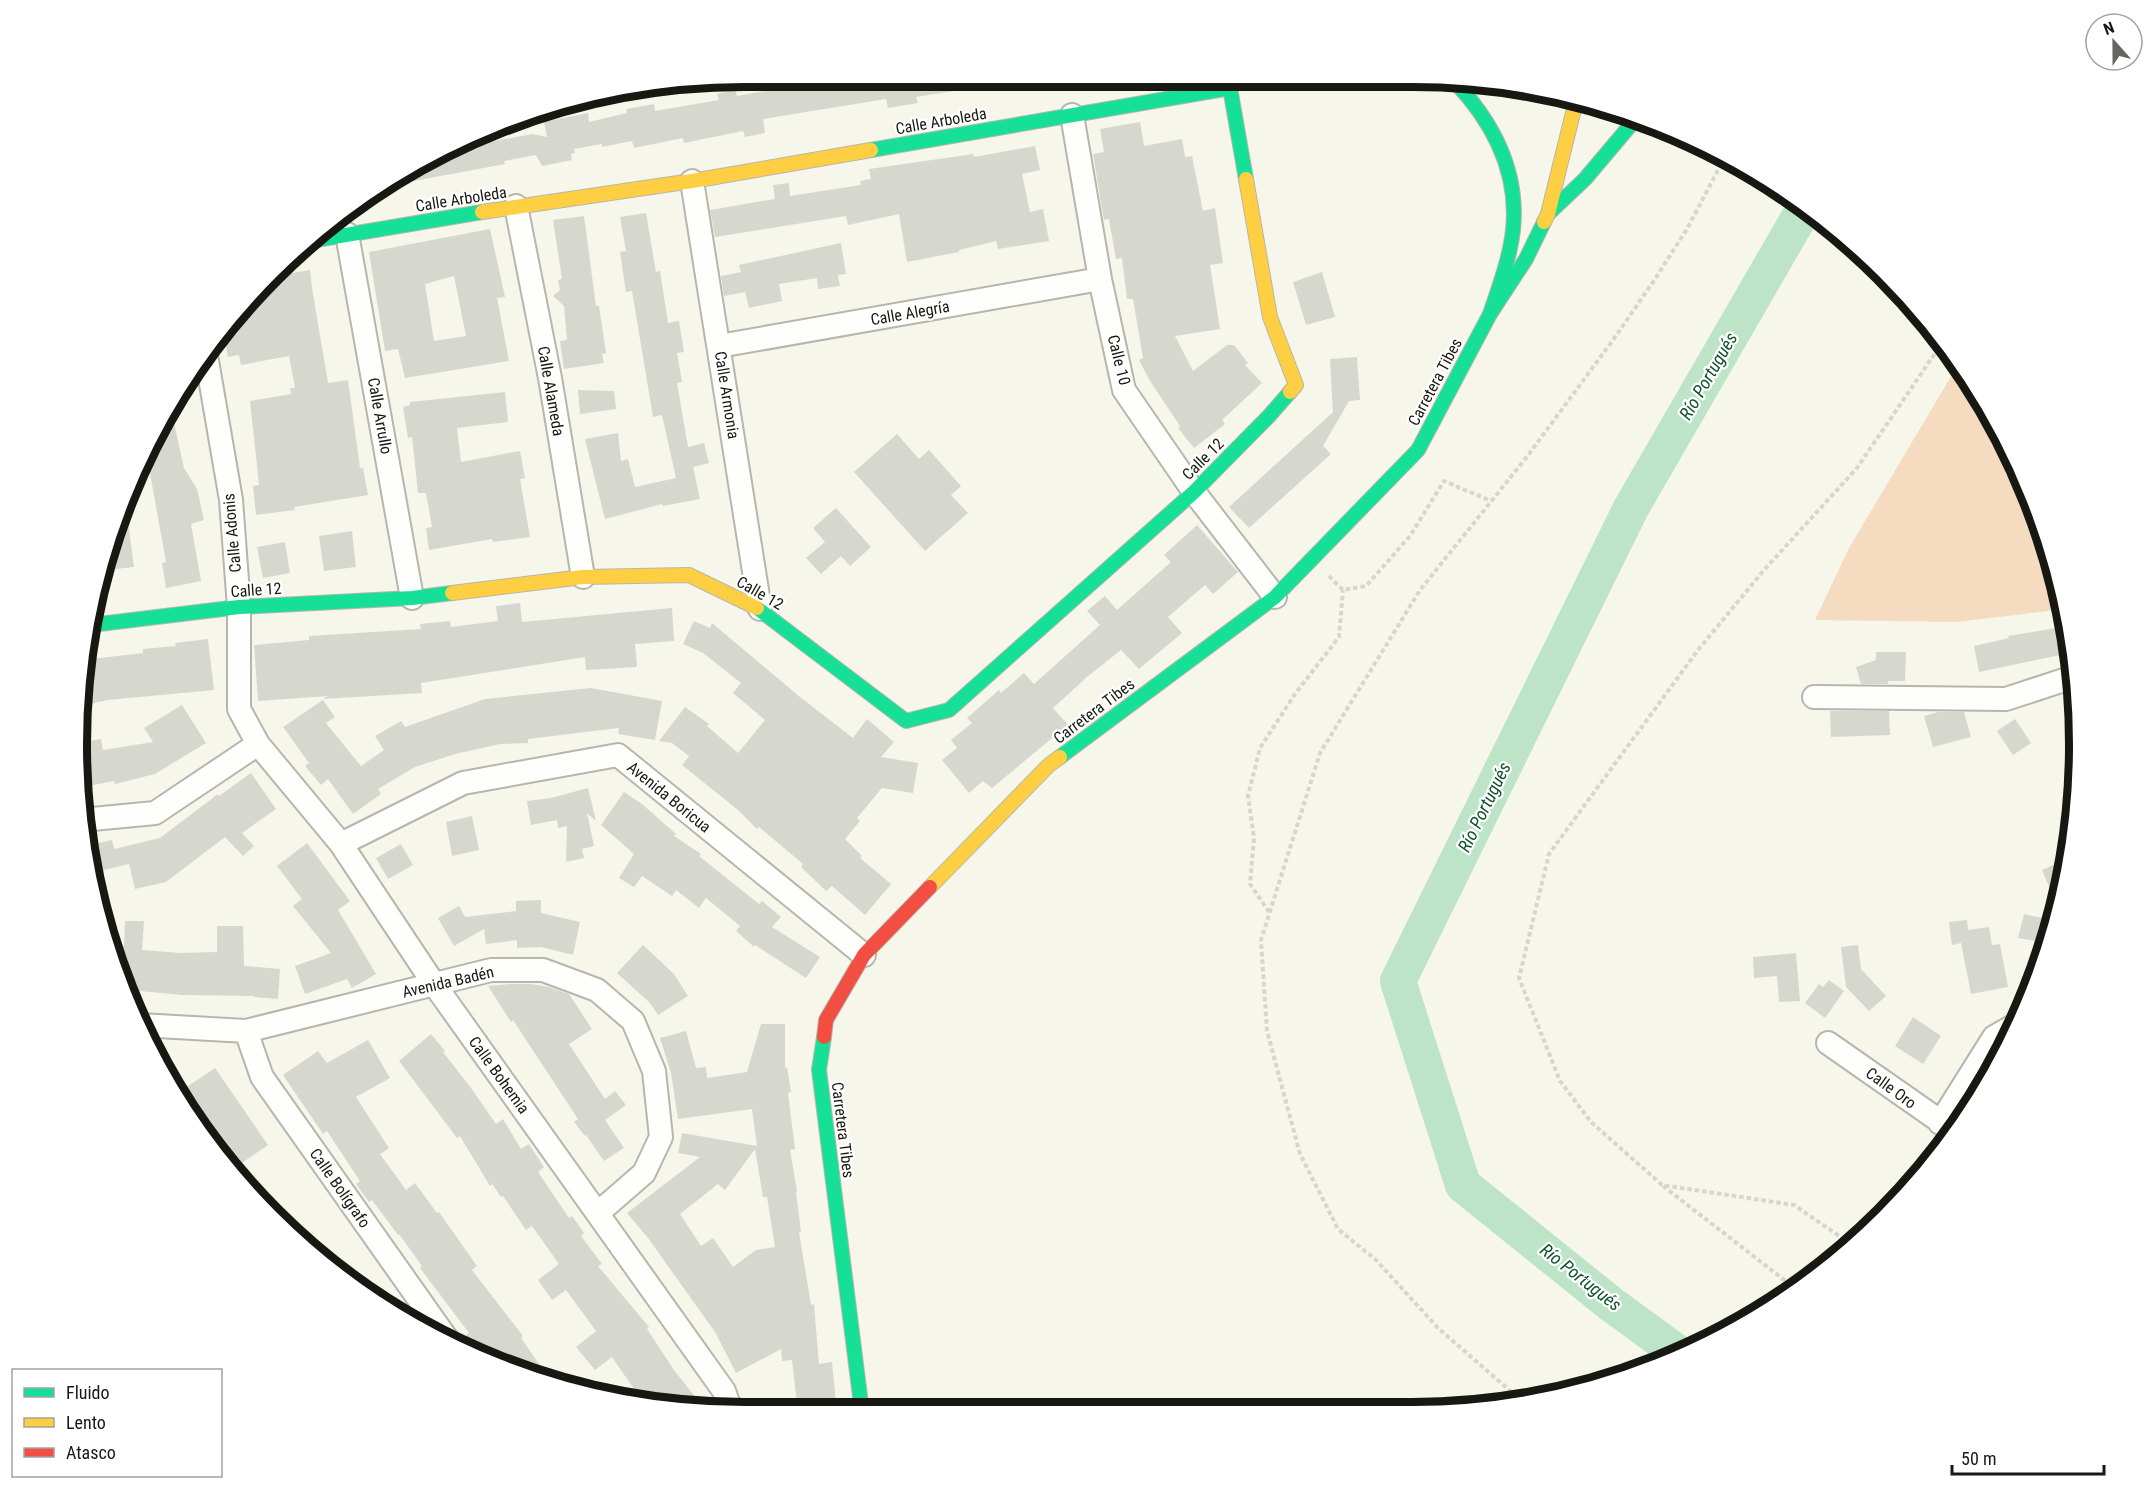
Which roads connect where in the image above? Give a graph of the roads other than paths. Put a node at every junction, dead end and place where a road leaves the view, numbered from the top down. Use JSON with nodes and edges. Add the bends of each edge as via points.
{"nodes":[{"id":1,"x":1462,"y":89,"type":"edge"},
{"id":2,"x":1574,"y":107,"type":"edge"},
{"id":3,"x":1072,"y":115,"type":"junction"},
{"id":4,"x":1631,"y":125,"type":"edge"},
{"id":5,"x":692,"y":181,"type":"junction"},
{"id":6,"x":516,"y":206,"type":"junction"},
{"id":7,"x":1548,"y":214,"type":"junction"},
{"id":8,"x":347,"y":234,"type":"junction"},
{"id":9,"x":325,"y":238,"type":"edge"},
{"id":10,"x":1100,"y":279,"type":"junction"},
{"id":11,"x":1490,"y":315,"type":"junction"},
{"id":12,"x":719,"y":346,"type":"junction"},
{"id":13,"x":208,"y":365,"type":"edge"},
{"id":14,"x":1269,"y":416,"type":"joint"},
{"id":15,"x":1194,"y":492,"type":"junction"},
{"id":16,"x":583,"y":577,"type":"junction"},
{"id":17,"x":1275,"y":597,"type":"junction"},
{"id":18,"x":412,"y":598,"type":"junction"},
{"id":19,"x":238,"y":608,"type":"junction"},
{"id":20,"x":760,"y":609,"type":"junction"},
{"id":21,"x":99,"y":624,"type":"edge"},
{"id":22,"x":2065,"y":679,"type":"edge"},
{"id":23,"x":1814,"y":697,"type":"dead end"},
{"id":24,"x":258,"y":744,"type":"junction"},
{"id":25,"x":92,"y":819,"type":"edge"},
{"id":26,"x":341,"y":844,"type":"junction"},
{"id":27,"x":864,"y":955,"type":"junction"},
{"id":28,"x":434,"y":984,"type":"junction"},
{"id":29,"x":152,"y":1029,"type":"edge"},
{"id":30,"x":246,"y":1031,"type":"junction"},
{"id":31,"x":2003,"y":1031,"type":"edge"},
{"id":32,"x":1828,"y":1043,"type":"dead end"},
{"id":33,"x":1950,"y":1121,"type":"edge"},
{"id":34,"x":1947,"y":1127,"type":"edge"},
{"id":35,"x":598,"y":1213,"type":"junction"},
{"id":36,"x":437,"y":1325,"type":"edge"},
{"id":37,"x":728,"y":1402,"type":"edge"},
{"id":38,"x":861,"y":1402,"type":"edge"}],
"edges":[{"from":1,"to":11,"type":"main road","via":[[1492,129],[1514,195],[1513,232]]},
{"from":2,"to":7,"type":"main road","name":"Carretera Tibes"},
{"from":3,"to":5,"type":"main road","name":"Calle Arboleda"},
{"from":3,"to":10,"type":"street","name":"Calle 10"},
{"from":3,"to":14,"type":"main road","name":"Calle Arboleda","via":[[1230,88],[1270,317],[1296,385]]},
{"from":4,"to":7,"type":"main road","via":[[1586,180]]},
{"from":5,"to":6,"type":"main road","name":"Calle Arboleda"},
{"from":5,"to":12,"type":"street","name":"Calle Armonia"},
{"from":6,"to":8,"type":"main road","name":"Calle Arboleda"},
{"from":6,"to":16,"type":"street","name":"Calle Alameda"},
{"from":7,"to":11,"type":"main road","name":"Carretera Tibes","via":[[1526,259]]},
{"from":8,"to":9,"type":"main road","name":"Calle Arboleda"},
{"from":8,"to":18,"type":"street","name":"Calle Arrullo"},
{"from":10,"to":12,"type":"street","name":"Calle Alegría"},
{"from":10,"to":15,"type":"street","name":"Calle 10","via":[[1124,390]]},
{"from":11,"to":17,"type":"main road","name":"Carretera Tibes","via":[[1418,450]]},
{"from":12,"to":20,"type":"street","name":"Calle Armonia"},
{"from":13,"to":19,"type":"street","name":"Calle Adonis","via":[[231,500]]},
{"from":14,"to":15,"type":"main road","name":"Calle 12"},
{"from":15,"to":17,"type":"street","name":"Calle 10"},
{"from":15,"to":20,"type":"main road","name":"Calle 12","via":[[949,710],[906,721]]},
{"from":16,"to":18,"type":"main road","name":"Calle 12"},
{"from":16,"to":20,"type":"main road","name":"Calle 12","via":[[689,575]]},
{"from":17,"to":27,"type":"main road","name":"Carretera Tibes","via":[[1049,765]]},
{"from":18,"to":19,"type":"main road","name":"Calle 12"},
{"from":19,"to":21,"type":"main road","name":"Calle 12"},
{"from":19,"to":24,"type":"street","name":"Calle Adonis","via":[[239,709]]},
{"from":22,"to":23,"type":"street","via":[[2006,699]]},
{"from":24,"to":25,"type":"street","via":[[155,813]]},
{"from":24,"to":26,"type":"street","name":"Calle Bohemia"},
{"from":26,"to":27,"type":"street","name":"Avenida Boricua","via":[[463,783],[618,755]]},
{"from":26,"to":28,"type":"street","name":"Calle Bohemia"},
{"from":27,"to":38,"type":"main road","name":"Carretera Tibes","via":[[826,1020],[819,1070]]},
{"from":28,"to":30,"type":"street","name":"Avenida Badén"},
{"from":28,"to":35,"type":"street","name":"Calle Bohemia"},
{"from":28,"to":35,"type":"street","name":"Avenida Badén","via":[[491,970],[543,970],[597,990],[633,1021],[654,1071],[661,1137],[644,1173]]},
{"from":29,"to":30,"type":"street","name":"Avenida Badén"},
{"from":30,"to":36,"type":"street","name":"Calle Bolígrafo","via":[[262,1077]]},
{"from":31,"to":33,"type":"street","via":[[1994,1036]]},
{"from":32,"to":34,"type":"street","name":"Calle Oro"},
{"from":35,"to":37,"type":"street","name":"Calle Bohemia"}]}
